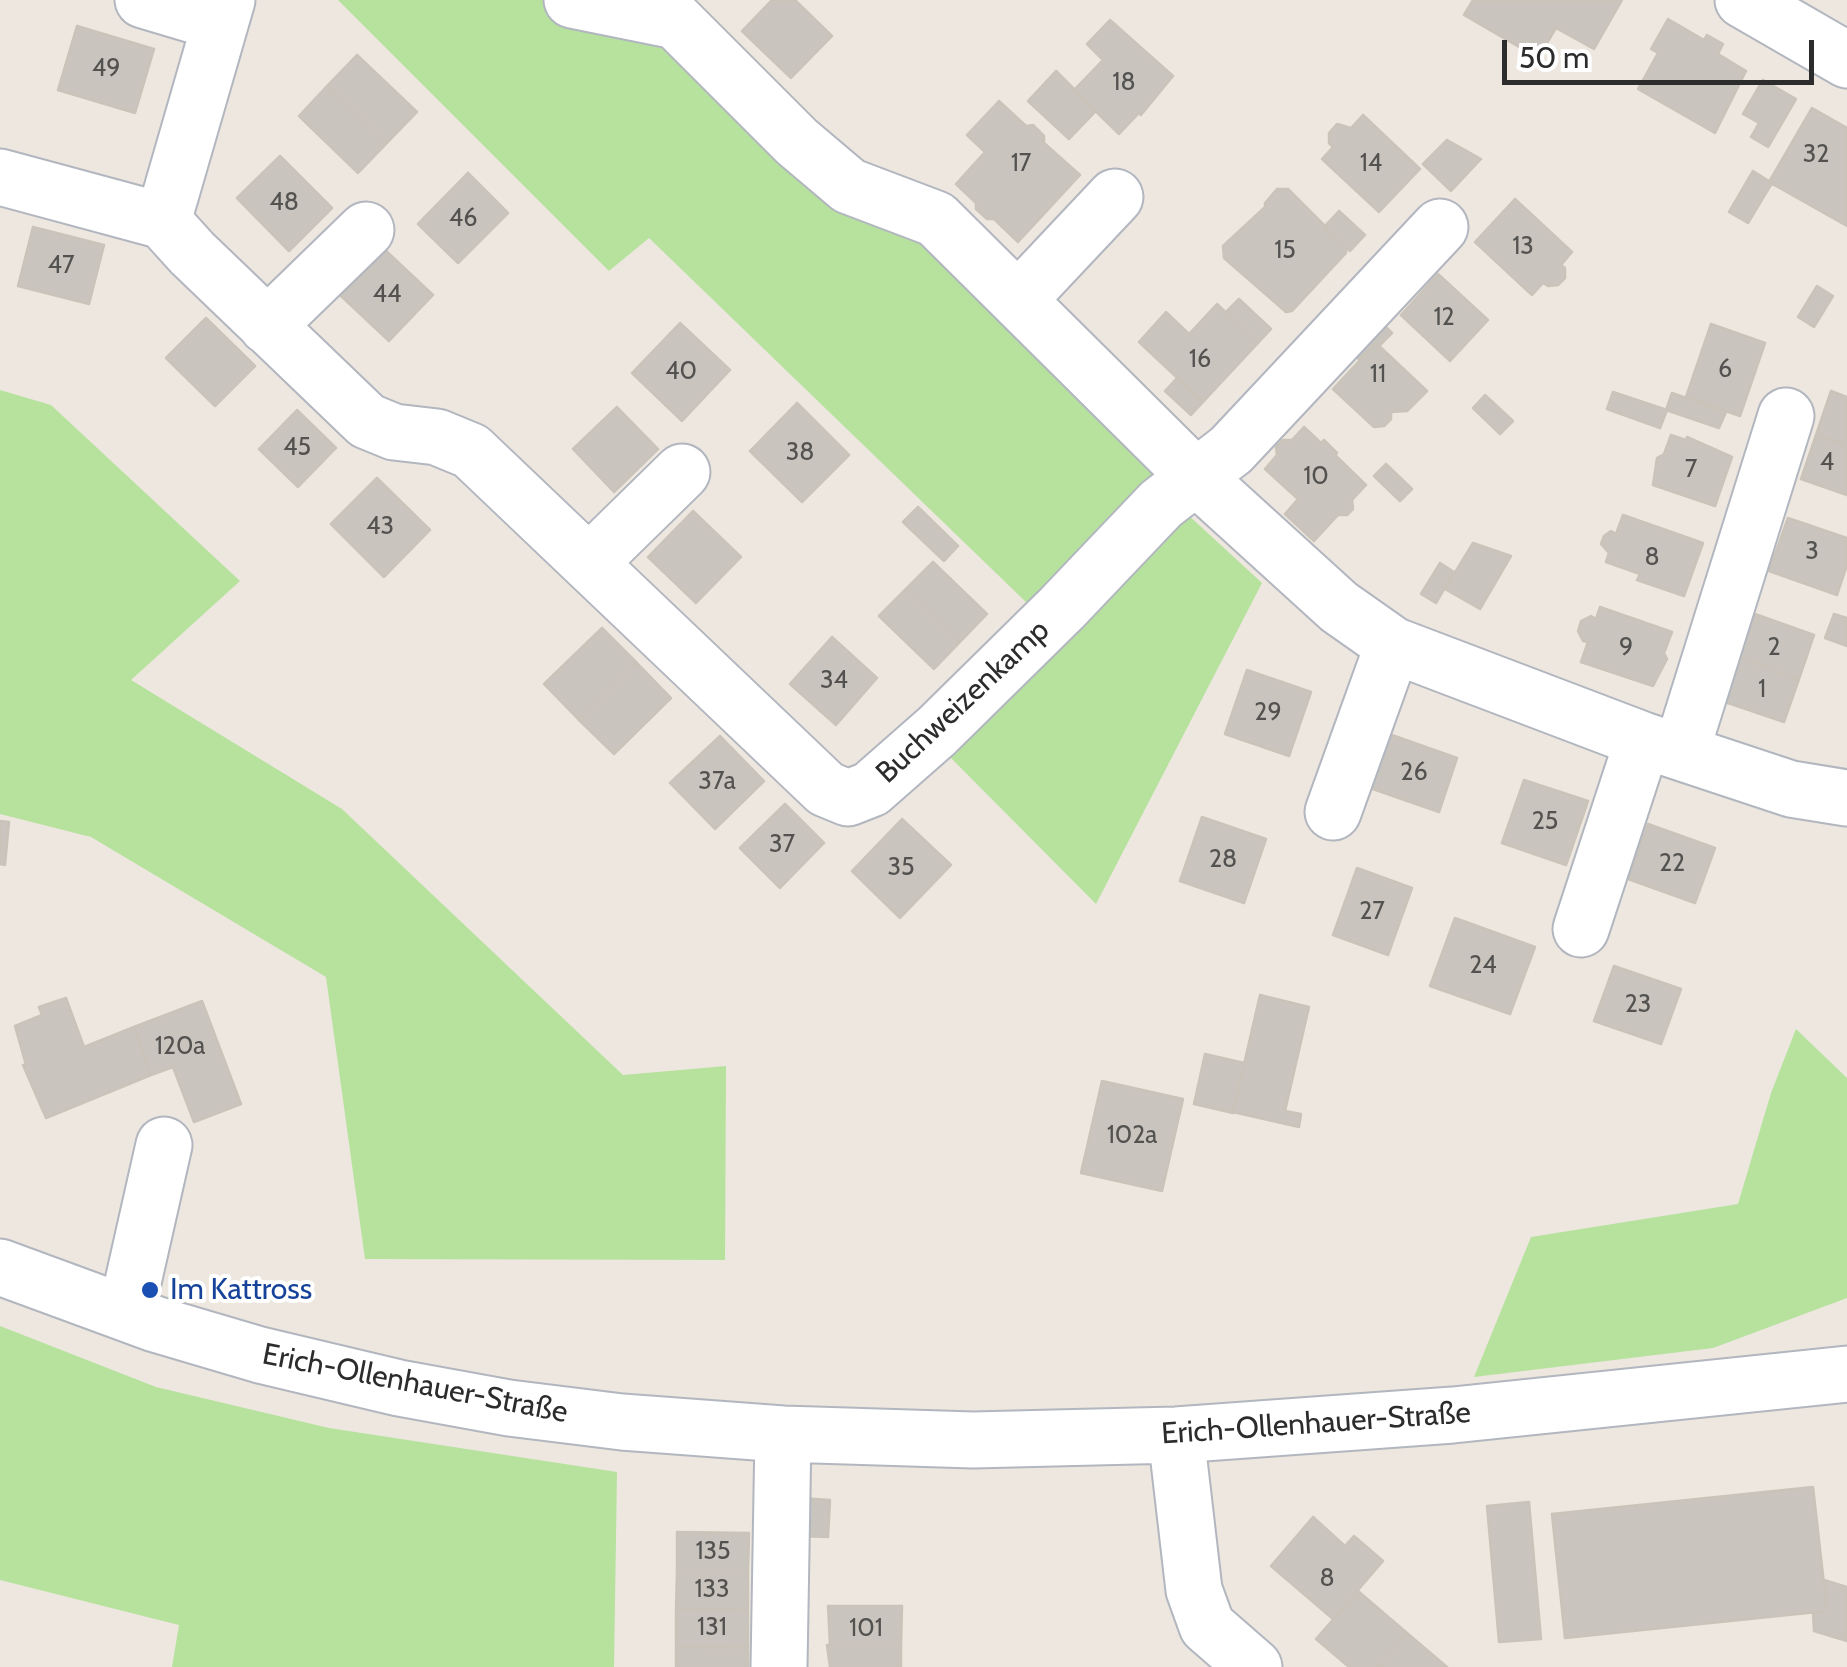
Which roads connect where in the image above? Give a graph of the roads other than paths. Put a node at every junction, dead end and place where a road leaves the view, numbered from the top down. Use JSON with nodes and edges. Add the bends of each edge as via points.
{"nodes":[{"id":1,"x":144,"y":0,"type":"edge"},
{"id":2,"x":572,"y":0,"type":"edge"},
{"id":3,"x":1743,"y":0,"type":"edge"},
{"id":4,"x":685,"y":11,"type":"edge"},
{"id":5,"x":224,"y":12,"type":"edge"},
{"id":6,"x":1847,"y":60,"type":"edge"},
{"id":7,"x":0,"y":177,"type":"edge"},
{"id":8,"x":1115,"y":197,"type":"dead end"},
{"id":9,"x":163,"y":220,"type":"junction"},
{"id":10,"x":1440,"y":227,"type":"dead end"},
{"id":11,"x":366,"y":230,"type":"dead end"},
{"id":12,"x":1018,"y":300,"type":"junction"},
{"id":13,"x":267,"y":326,"type":"junction"},
{"id":14,"x":1786,"y":416,"type":"dead end"},
{"id":15,"x":682,"y":472,"type":"dead end"},
{"id":16,"x":1196,"y":477,"type":"junction"},
{"id":17,"x":589,"y":563,"type":"junction"},
{"id":18,"x":1393,"y":645,"type":"junction"},
{"id":19,"x":1662,"y":746,"type":"junction"},
{"id":20,"x":1847,"y":798,"type":"edge"},
{"id":21,"x":1333,"y":812,"type":"dead end"},
{"id":22,"x":1581,"y":929,"type":"dead end"},
{"id":23,"x":164,"y":1146,"type":"dead end"},
{"id":24,"x":0,"y":1267,"type":"edge"},
{"id":25,"x":126,"y":1314,"type":"junction"},
{"id":26,"x":1847,"y":1374,"type":"edge"},
{"id":27,"x":783,"y":1434,"type":"junction"},
{"id":28,"x":1176,"y":1436,"type":"junction"},
{"id":29,"x":779,"y":1667,"type":"edge"},
{"id":30,"x":1254,"y":1667,"type":"edge"}],
"edges":[{"from":1,"to":5,"type":"street"},
{"from":2,"to":4,"type":"street"},
{"from":3,"to":6,"type":"street"},
{"from":4,"to":12,"type":"street","via":[[797,142],[849,186],[936,218]]},
{"from":5,"to":9,"type":"street"},
{"from":7,"to":9,"type":"street"},
{"from":8,"to":12,"type":"street"},
{"from":9,"to":13,"type":"street","name":"Buchweizenkamp"},
{"from":10,"to":16,"type":"street","name":"Buchweizenkamp","via":[[1231,450]]},
{"from":11,"to":13,"type":"street"},
{"from":12,"to":16,"type":"street"},
{"from":13,"to":17,"type":"street","name":"Buchweizenkamp","via":[[367,421],[471,450]]},
{"from":14,"to":19,"type":"street"},
{"from":15,"to":17,"type":"street"},
{"from":16,"to":17,"type":"street","name":"Buchweizenkamp","via":[[1161,504],[937,732],[871,789],[848,798],[826,789]]},
{"from":16,"to":18,"type":"street","via":[[1338,607]]},
{"from":18,"to":19,"type":"street"},
{"from":18,"to":21,"type":"street"},
{"from":19,"to":20,"type":"street","via":[[1791,789]]},
{"from":19,"to":22,"type":"street"},
{"from":23,"to":25,"type":"street"},
{"from":24,"to":25,"type":"street","name":"Erich-Ollenhauer-Straße"},
{"from":25,"to":27,"type":"street","name":"Erich-Ollenhauer-Straße","via":[[260,1355],[490,1405]]},
{"from":26,"to":28,"type":"street","name":"Erich-Ollenhauer-Straße"},
{"from":27,"to":28,"type":"street","name":"Erich-Ollenhauer-Straße","via":[[973,1440]]},
{"from":27,"to":29,"type":"street"},
{"from":28,"to":30,"type":"street","via":[[1194,1590],[1208,1626]]}]}
